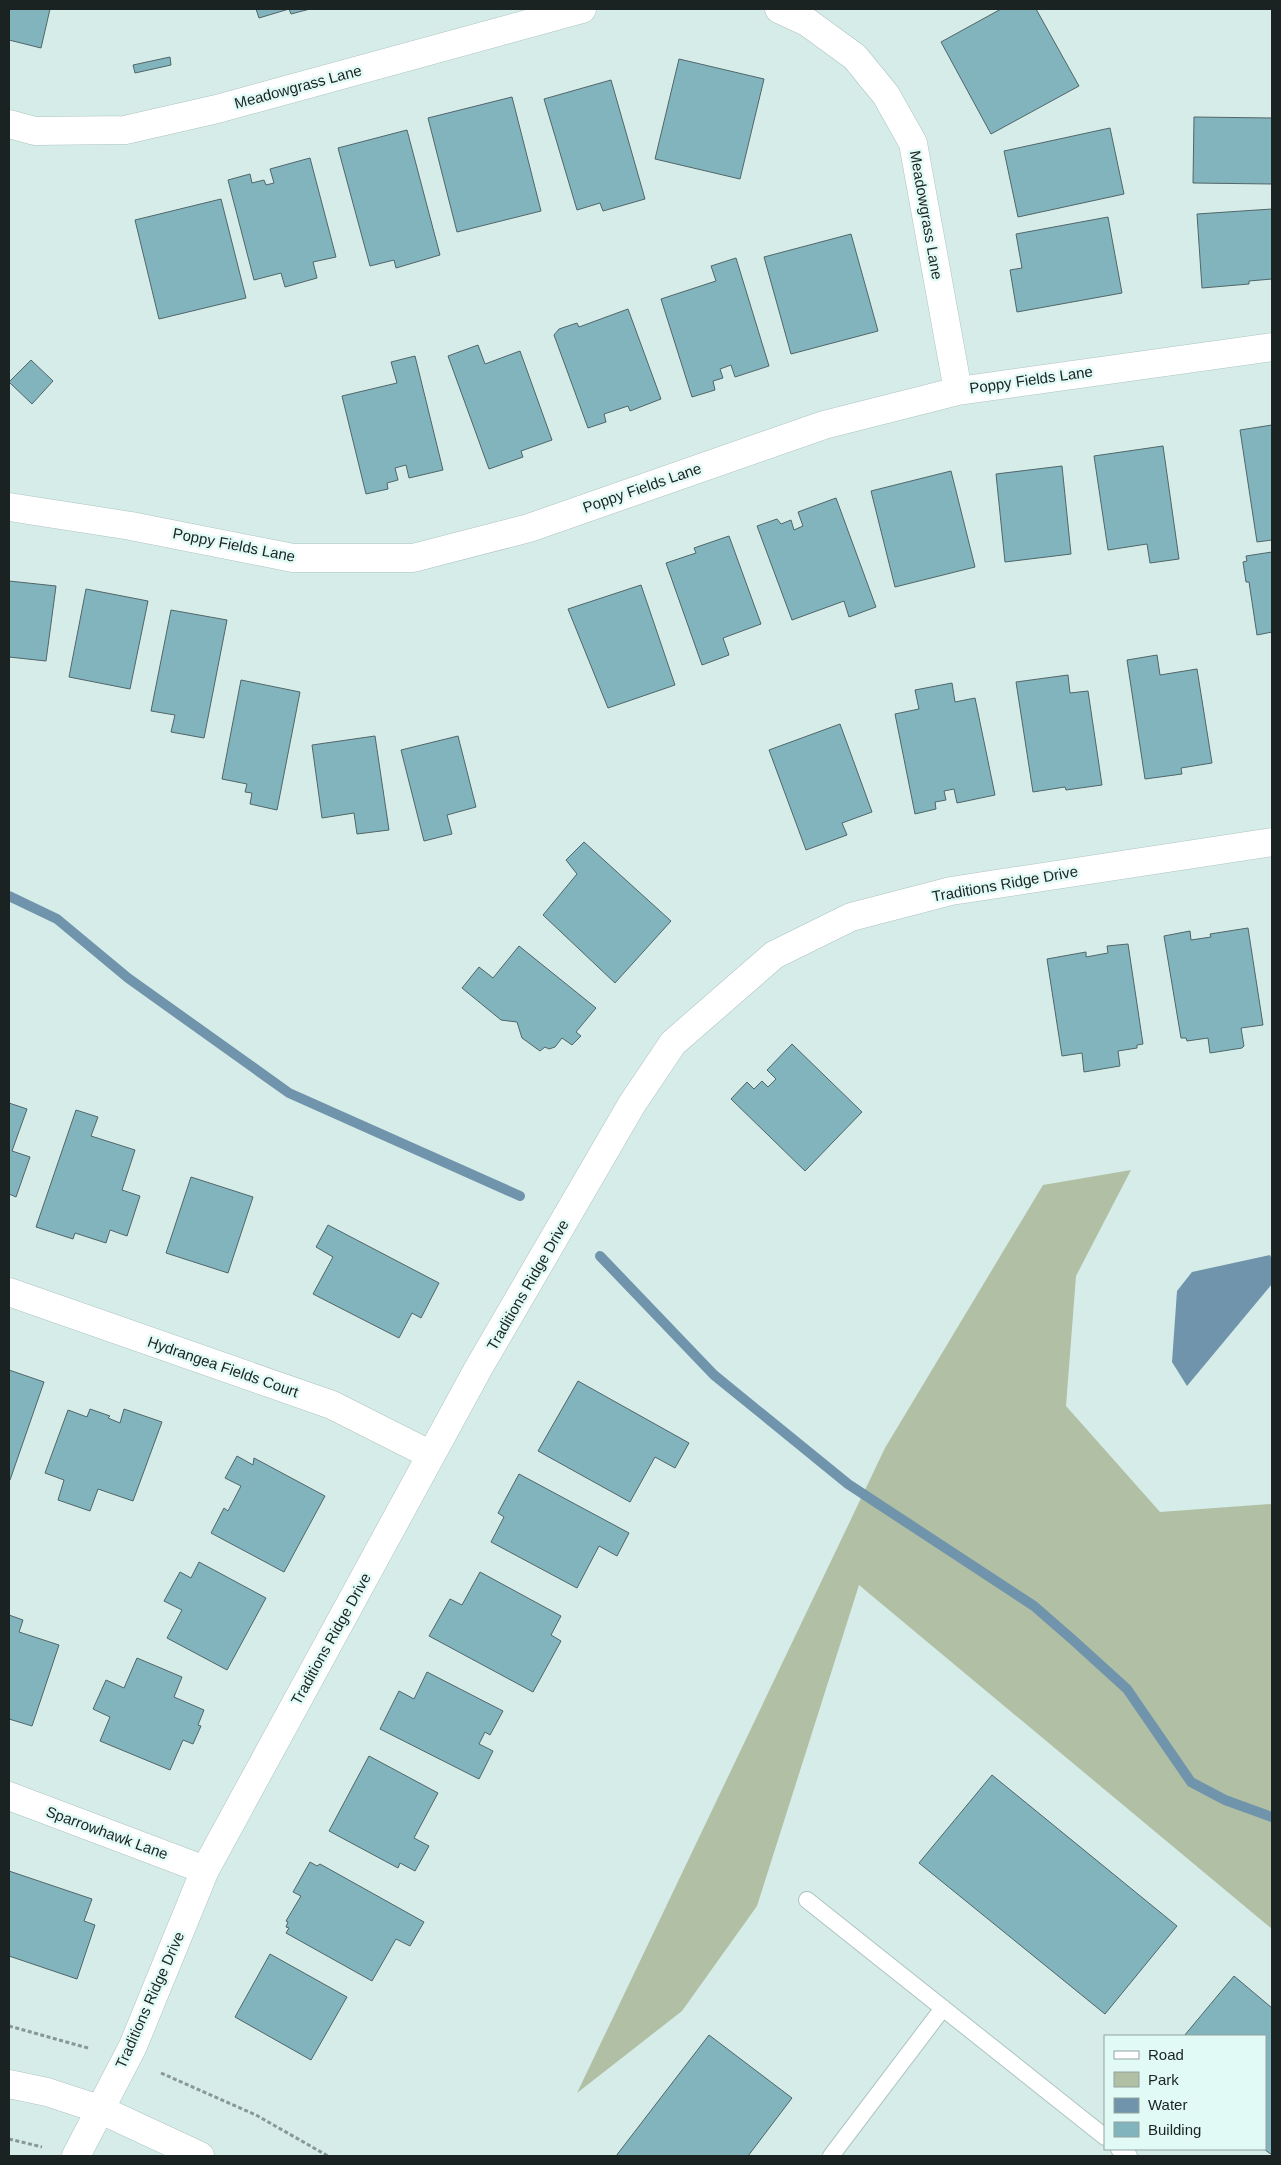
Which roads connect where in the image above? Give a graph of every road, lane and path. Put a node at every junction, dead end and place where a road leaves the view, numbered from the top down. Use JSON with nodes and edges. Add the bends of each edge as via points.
{"nodes":[{"id":1,"x":582,"y":9,"type":"edge"},
{"id":2,"x":779,"y":9,"type":"edge"},
{"id":3,"x":9,"y":124,"type":"edge"},
{"id":4,"x":1272,"y":347,"type":"edge"},
{"id":5,"x":958,"y":391,"type":"junction"},
{"id":6,"x":9,"y":507,"type":"edge"},
{"id":7,"x":1272,"y":842,"type":"edge"},
{"id":8,"x":9,"y":1292,"type":"edge"},
{"id":9,"x":431,"y":1455,"type":"junction"},
{"id":10,"x":9,"y":1796,"type":"edge"},
{"id":11,"x":205,"y":1870,"type":"junction"},
{"id":12,"x":808,"y":1900,"type":"dead end"},
{"id":13,"x":943,"y":2008,"type":"junction"},
{"id":14,"x":9,"y":2026,"type":"edge"},
{"id":15,"x":88,"y":2048,"type":"dead end"},
{"id":16,"x":162,"y":2073,"type":"dead end"},
{"id":17,"x":9,"y":2084,"type":"edge"},
{"id":18,"x":100,"y":2109,"type":"junction"},
{"id":19,"x":1104,"y":2136,"type":"edge"},
{"id":20,"x":9,"y":2139,"type":"edge"},
{"id":21,"x":42,"y":2147,"type":"dead end"},
{"id":22,"x":76,"y":2156,"type":"edge"},
{"id":23,"x":200,"y":2156,"type":"edge"},
{"id":24,"x":328,"y":2156,"type":"edge"},
{"id":25,"x":831,"y":2156,"type":"edge"}],
"edges":[{"from":1,"to":3,"type":"street","name":"Meadowgrass Lane","via":[[217,110],[125,130],[35,131]]},
{"from":2,"to":5,"type":"street","name":"Meadowgrass Lane","via":[[807,22],[854,57],[886,95],[913,143]]},
{"from":4,"to":5,"type":"street","name":"Poppy Fields Lane"},
{"from":5,"to":6,"type":"street","name":"Poppy Fields Lane","via":[[824,425],[529,528],[413,558],[293,558],[131,526]]},
{"from":7,"to":9,"type":"street","name":"Traditions Ridge Drive","via":[[951,891],[851,917],[774,955],[673,1043],[632,1104]]},
{"from":8,"to":9,"type":"street","name":"Hydrangea Fields Court","via":[[332,1405]]},
{"from":9,"to":11,"type":"street","name":"Traditions Ridge Drive"},
{"from":10,"to":11,"type":"street","name":"Sparrowhawk Lane"},
{"from":11,"to":18,"type":"street","name":"Traditions Ridge Drive","via":[[133,2046]]},
{"from":12,"to":13,"type":"lane"},
{"from":13,"to":19,"type":"lane"},
{"from":13,"to":25,"type":"lane"},
{"from":14,"to":15,"type":"path"},
{"from":16,"to":24,"type":"path","via":[[256,2115]]},
{"from":17,"to":18,"type":"street"},
{"from":18,"to":22,"type":"street","name":"Traditions Ridge Drive"},
{"from":18,"to":23,"type":"street"},
{"from":20,"to":21,"type":"path"}]}
